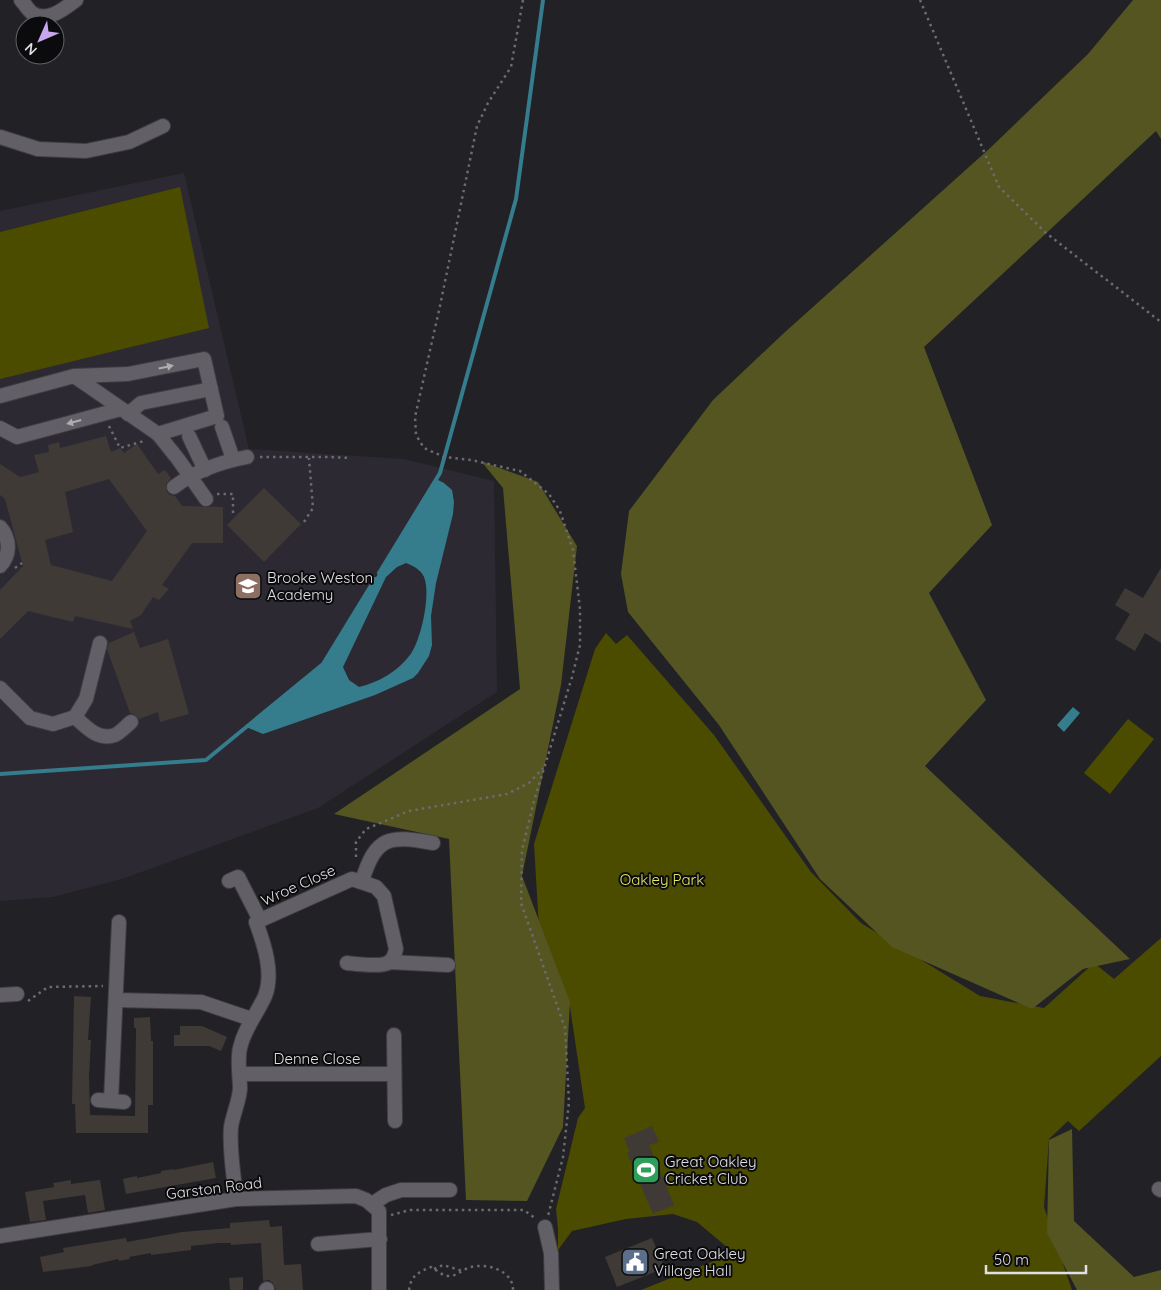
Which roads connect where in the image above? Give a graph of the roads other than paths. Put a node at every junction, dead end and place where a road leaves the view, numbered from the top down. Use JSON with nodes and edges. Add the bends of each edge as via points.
{"nodes":[{"id":1,"x":22,"y":0,"type":"edge"},
{"id":2,"x":76,"y":0,"type":"edge"},
{"id":3,"x":164,"y":126,"type":"dead end"},
{"id":4,"x":0,"y":138,"type":"edge"},
{"id":5,"x":74,"y":376,"type":"junction"},
{"id":6,"x":211,"y":389,"type":"junction"},
{"id":7,"x":0,"y":396,"type":"edge"},
{"id":8,"x":124,"y":411,"type":"junction"},
{"id":9,"x":222,"y":427,"type":"dead end"},
{"id":10,"x":0,"y":428,"type":"edge"},
{"id":11,"x":159,"y":436,"type":"junction"},
{"id":12,"x":189,"y":436,"type":"dead end"},
{"id":13,"x":205,"y":470,"type":"junction"},
{"id":14,"x":190,"y":476,"type":"junction"},
{"id":15,"x":174,"y":487,"type":"dead end"},
{"id":16,"x":204,"y":496,"type":"road end"},
{"id":17,"x":0,"y":526,"type":"edge"},
{"id":18,"x":0,"y":566,"type":"edge"},
{"id":19,"x":100,"y":642,"type":"dead end"},
{"id":20,"x":0,"y":688,"type":"edge"},
{"id":21,"x":76,"y":717,"type":"junction"},
{"id":22,"x":131,"y":722,"type":"dead end"},
{"id":23,"x":433,"y":843,"type":"dead end"},
{"id":24,"x":229,"y":880,"type":"dead end"},
{"id":25,"x":357,"y":880,"type":"junction"},
{"id":26,"x":258,"y":921,"type":"junction"},
{"id":27,"x":119,"y":922,"type":"dead end"},
{"id":28,"x":390,"y":962,"type":"junction"},
{"id":29,"x":347,"y":964,"type":"dead end"},
{"id":30,"x":448,"y":965,"type":"dead end"},
{"id":31,"x":17,"y":994,"type":"road end"},
{"id":32,"x":0,"y":995,"type":"edge"},
{"id":33,"x":116,"y":1000,"type":"junction"},
{"id":34,"x":251,"y":1019,"type":"junction"},
{"id":35,"x":394,"y":1035,"type":"dead end"},
{"id":36,"x":240,"y":1074,"type":"junction"},
{"id":37,"x":394,"y":1074,"type":"junction"},
{"id":38,"x":111,"y":1101,"type":"dead end"},
{"id":39,"x":395,"y":1121,"type":"dead end"},
{"id":40,"x":450,"y":1190,"type":"dead end"},
{"id":41,"x":236,"y":1199,"type":"junction"},
{"id":42,"x":372,"y":1204,"type":"junction"},
{"id":43,"x":546,"y":1227,"type":"road end"},
{"id":44,"x":0,"y":1236,"type":"edge"},
{"id":45,"x":380,"y":1239,"type":"junction"},
{"id":46,"x":318,"y":1244,"type":"dead end"},
{"id":47,"x":379,"y":1290,"type":"edge"},
{"id":48,"x":552,"y":1290,"type":"edge"}],
"edges":[{"from":1,"to":2,"type":"street","via":[[32,13],[45,16],[59,13]]},
{"from":3,"to":4,"type":"street","via":[[129,142],[86,151],[38,149]]},
{"from":5,"to":6,"type":"street","one_way":true,"via":[[128,374],[204,359]]},
{"from":5,"to":7,"type":"street"},
{"from":5,"to":8,"type":"street"},
{"from":6,"to":8,"type":"street","via":[[141,403]]},
{"from":6,"to":11,"type":"street","via":[[217,416]]},
{"from":8,"to":10,"type":"street","one_way":true,"via":[[17,437]]},
{"from":8,"to":11,"type":"street"},
{"from":9,"to":13,"type":"street","via":[[240,458]]},
{"from":11,"to":14,"type":"street"},
{"from":12,"to":13,"type":"street"},
{"from":13,"to":14,"type":"street"},
{"from":14,"to":15,"type":"street"},
{"from":14,"to":16,"type":"street"},
{"from":17,"to":18,"type":"street","via":[[8,552]]},
{"from":19,"to":21,"type":"street","via":[[86,699]]},
{"from":20,"to":21,"type":"street","via":[[30,718],[53,724]]},
{"from":21,"to":22,"type":"street","via":[[93,733],[102,736],[115,735]]},
{"from":23,"to":25,"type":"street","via":[[404,838],[388,842],[378,847]]},
{"from":24,"to":26,"type":"street","via":[[238,877]]},
{"from":25,"to":26,"type":"street","name":"Wroe Close"},
{"from":25,"to":28,"type":"street","via":[[376,886],[384,896],[396,949]]},
{"from":26,"to":34,"type":"street","via":[[268,986]]},
{"from":27,"to":33,"type":"street"},
{"from":28,"to":29,"type":"street"},
{"from":28,"to":30,"type":"street"},
{"from":31,"to":32,"type":"street"},
{"from":33,"to":34,"type":"street","via":[[201,1002]]},
{"from":33,"to":38,"type":"street"},
{"from":34,"to":36,"type":"street","via":[[240,1047]]},
{"from":35,"to":37,"type":"street"},
{"from":36,"to":37,"type":"street","name":"Denne Close"},
{"from":36,"to":41,"type":"street","via":[[231,1137]]},
{"from":37,"to":39,"type":"street"},
{"from":40,"to":42,"type":"street","via":[[401,1190]]},
{"from":41,"to":42,"type":"street","name":"Garston Road","via":[[346,1195]]},
{"from":41,"to":44,"type":"street","name":"Garston Road"},
{"from":42,"to":45,"type":"street","via":[[378,1211]]},
{"from":43,"to":48,"type":"street","via":[[551,1253]]},
{"from":45,"to":46,"type":"street"},
{"from":45,"to":47,"type":"street"}]}
